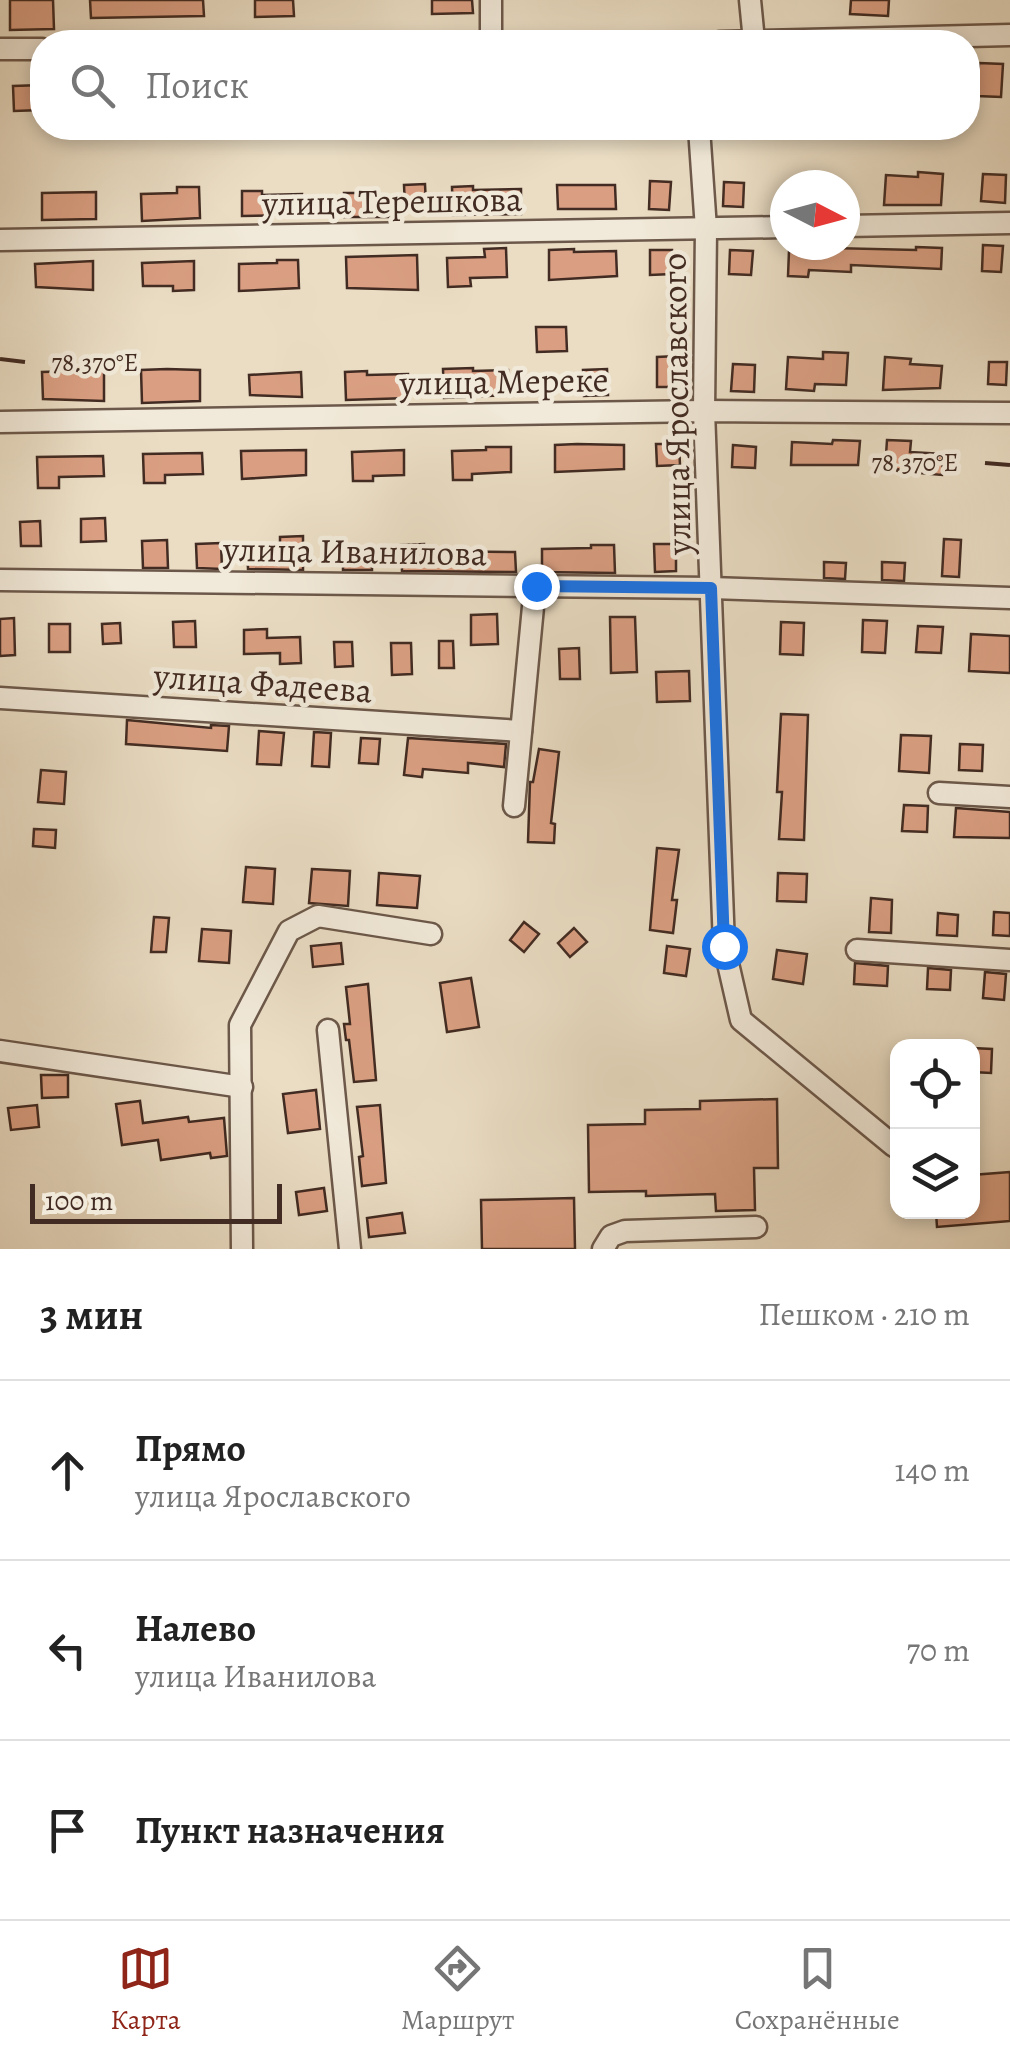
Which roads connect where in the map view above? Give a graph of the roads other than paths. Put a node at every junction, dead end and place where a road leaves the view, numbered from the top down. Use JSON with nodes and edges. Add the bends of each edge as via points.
{"nodes":[{"id":1,"x":490,"y":0,"type":"edge"},
{"id":2,"x":750,"y":0,"type":"edge"},
{"id":3,"x":491,"y":30,"type":"edge"},
{"id":4,"x":753,"y":30,"type":"edge"},
{"id":5,"x":1010,"y":35,"type":"edge"},
{"id":6,"x":980,"y":36,"type":"edge"},
{"id":7,"x":0,"y":49,"type":"edge"},
{"id":8,"x":30,"y":49,"type":"edge"},
{"id":9,"x":700,"y":140,"type":"edge"},
{"id":10,"x":1010,"y":223,"type":"edge"},
{"id":11,"x":860,"y":226,"type":"edge"},
{"id":12,"x":770,"y":227,"type":"edge"},
{"id":13,"x":706,"y":229,"type":"junction"},
{"id":14,"x":0,"y":240,"type":"edge"},
{"id":15,"x":704,"y":411,"type":"junction"},
{"id":16,"x":1010,"y":413,"type":"edge"},
{"id":17,"x":0,"y":422,"type":"edge"},
{"id":18,"x":0,"y":580,"type":"edge"},
{"id":19,"x":536,"y":586,"type":"junction"},
{"id":20,"x":711,"y":588,"type":"junction"},
{"id":21,"x":1010,"y":598,"type":"edge"},
{"id":22,"x":0,"y":698,"type":"edge"},
{"id":23,"x":521,"y":731,"type":"junction"},
{"id":24,"x":939,"y":792,"type":"dead end"},
{"id":25,"x":1010,"y":797,"type":"edge"},
{"id":26,"x":514,"y":806,"type":"dead end"},
{"id":27,"x":431,"y":934,"type":"dead end"},
{"id":28,"x":857,"y":950,"type":"dead end"},
{"id":29,"x":1010,"y":960,"type":"edge"},
{"id":30,"x":328,"y":1030,"type":"dead end"},
{"id":31,"x":0,"y":1051,"type":"edge"},
{"id":32,"x":242,"y":1087,"type":"junction"},
{"id":33,"x":890,"y":1143,"type":"edge"},
{"id":34,"x":756,"y":1227,"type":"dead end"},
{"id":35,"x":242,"y":1249,"type":"edge"},
{"id":36,"x":350,"y":1249,"type":"edge"},
{"id":37,"x":603,"y":1249,"type":"edge"}],
"edges":[{"from":1,"to":3,"type":"street"},
{"from":2,"to":4,"type":"street"},
{"from":5,"to":6,"type":"street"},
{"from":7,"to":8,"type":"street"},
{"from":9,"to":13,"type":"street","name":"улица Ярославского"},
{"from":10,"to":11,"type":"street"},
{"from":12,"to":13,"type":"street","name":"улица Терешкова"},
{"from":13,"to":14,"type":"street","name":"улица Терешкова"},
{"from":13,"to":15,"type":"street","name":"улица Ярославского"},
{"from":15,"to":16,"type":"street","name":"улица Мереке"},
{"from":15,"to":17,"type":"street","name":"улица Мереке"},
{"from":15,"to":20,"type":"street","name":"улица Ярославского"},
{"from":18,"to":19,"type":"street","name":"улица Иванилова"},
{"from":19,"to":20,"type":"street","name":"улица Иванилова"},
{"from":19,"to":23,"type":"street"},
{"from":20,"to":21,"type":"street","name":"улица Иванилова"},
{"from":20,"to":33,"type":"street","name":"улица Ярославского","via":[[724,946],[741,1020]]},
{"from":22,"to":23,"type":"street","name":"улица Фадеева"},
{"from":23,"to":26,"type":"street"},
{"from":24,"to":25,"type":"street"},
{"from":27,"to":32,"type":"street","via":[[318,916],[290,931],[240,1025]]},
{"from":28,"to":29,"type":"street"},
{"from":30,"to":36,"type":"street"},
{"from":31,"to":32,"type":"street"},
{"from":32,"to":35,"type":"street"},
{"from":34,"to":37,"type":"street","via":[[625,1231]]}]}
